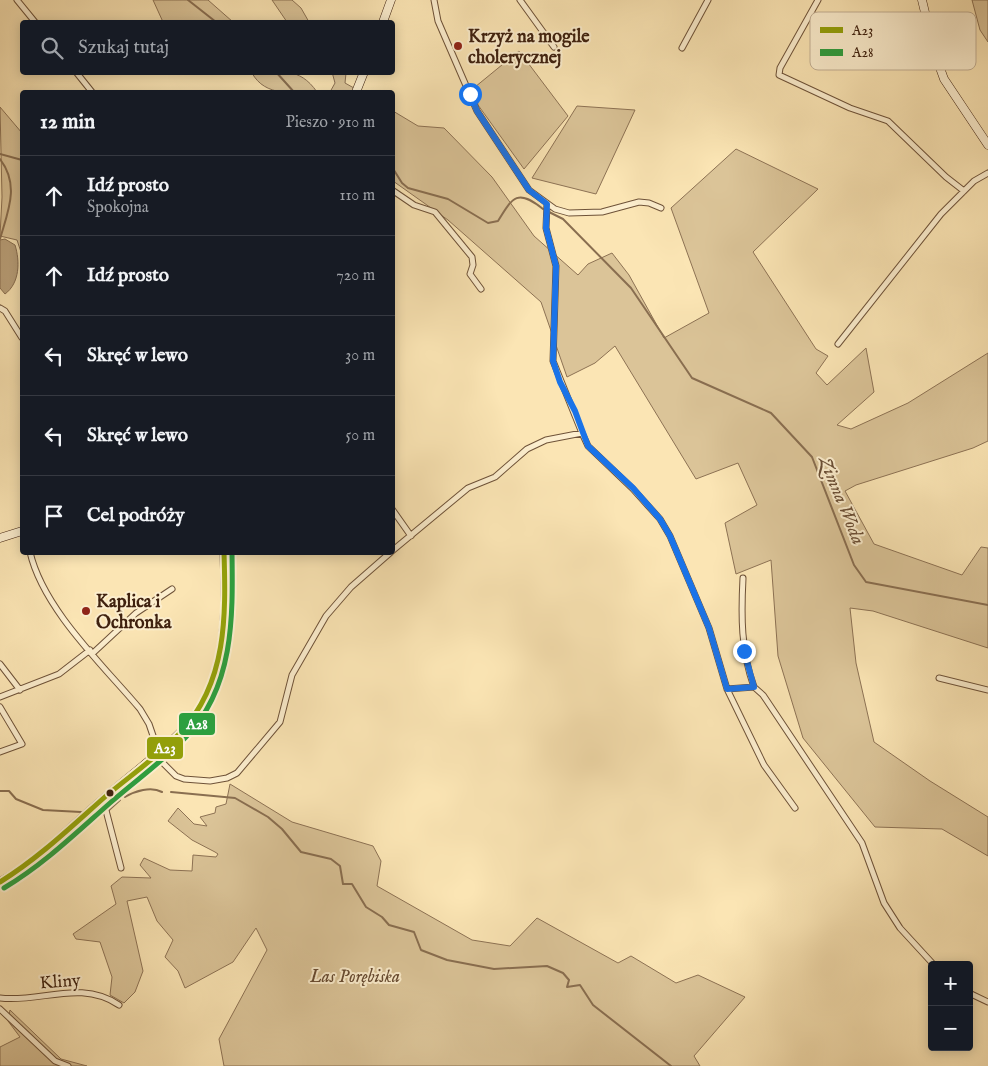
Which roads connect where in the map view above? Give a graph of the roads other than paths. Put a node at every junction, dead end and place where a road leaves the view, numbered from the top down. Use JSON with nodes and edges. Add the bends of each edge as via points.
{"nodes":[{"id":1,"x":17,"y":0,"type":"edge"},
{"id":2,"x":391,"y":0,"type":"edge"},
{"id":3,"x":434,"y":0,"type":"edge"},
{"id":4,"x":520,"y":0,"type":"edge"},
{"id":5,"x":708,"y":0,"type":"edge"},
{"id":6,"x":818,"y":0,"type":"edge"},
{"id":7,"x":811,"y":12,"type":"edge"},
{"id":8,"x":810,"y":14,"type":"edge"},
{"id":9,"x":33,"y":20,"type":"edge"},
{"id":10,"x":384,"y":20,"type":"edge"},
{"id":11,"x":554,"y":47,"type":"dead end"},
{"id":12,"x":682,"y":48,"type":"dead end"},
{"id":13,"x":940,"y":70,"type":"edge"},
{"id":14,"x":78,"y":75,"type":"edge"},
{"id":15,"x":363,"y":75,"type":"edge"},
{"id":16,"x":90,"y":90,"type":"edge"},
{"id":17,"x":357,"y":90,"type":"edge"},
{"id":18,"x":988,"y":145,"type":"edge"},
{"id":19,"x":988,"y":174,"type":"edge"},
{"id":20,"x":964,"y":190,"type":"junction"},
{"id":21,"x":395,"y":192,"type":"edge"},
{"id":22,"x":547,"y":204,"type":"junction"},
{"id":23,"x":661,"y":208,"type":"dead end"},
{"id":24,"x":481,"y":289,"type":"dead end"},
{"id":25,"x":0,"y":308,"type":"edge"},
{"id":26,"x":20,"y":335,"type":"edge"},
{"id":27,"x":838,"y":344,"type":"dead end"},
{"id":28,"x":582,"y":433,"type":"junction"},
{"id":29,"x":395,"y":513,"type":"edge"},
{"id":30,"x":20,"y":532,"type":"edge"},
{"id":31,"x":411,"y":536,"type":"junction"},
{"id":32,"x":0,"y":538,"type":"edge"},
{"id":33,"x":395,"y":549,"type":"edge"},
{"id":34,"x":31,"y":555,"type":"edge"},
{"id":35,"x":224,"y":555,"type":"edge"},
{"id":36,"x":389,"y":555,"type":"edge"},
{"id":37,"x":743,"y":578,"type":"dead end"},
{"id":38,"x":172,"y":589,"type":"dead end"},
{"id":39,"x":91,"y":652,"type":"junction"},
{"id":40,"x":0,"y":664,"type":"edge"},
{"id":41,"x":940,"y":678,"type":"dead end"},
{"id":42,"x":754,"y":687,"type":"junction"},
{"id":43,"x":727,"y":689,"type":"junction"},
{"id":44,"x":20,"y":690,"type":"junction"},
{"id":45,"x":988,"y":690,"type":"edge"},
{"id":46,"x":0,"y":697,"type":"edge"},
{"id":47,"x":0,"y":708,"type":"edge"},
{"id":48,"x":0,"y":752,"type":"edge"},
{"id":49,"x":158,"y":753,"type":"junction"},
{"id":50,"x":103,"y":799,"type":"junction"},
{"id":51,"x":795,"y":808,"type":"dead end"},
{"id":52,"x":121,"y":868,"type":"dead end"},
{"id":53,"x":0,"y":882,"type":"edge"},
{"id":54,"x":930,"y":961,"type":"edge"},
{"id":55,"x":973,"y":996,"type":"edge"},
{"id":56,"x":0,"y":998,"type":"edge"},
{"id":57,"x":988,"y":1002,"type":"edge"},
{"id":58,"x":119,"y":1005,"type":"dead end"},
{"id":59,"x":0,"y":1009,"type":"edge"},
{"id":60,"x":68,"y":1066,"type":"edge"}],
"edges":[{"from":1,"to":9,"type":"street"},
{"from":2,"to":10,"type":"main road"},
{"from":3,"to":22,"type":"street","via":[[438,21],[477,111],[529,190]]},
{"from":4,"to":11,"type":"street"},
{"from":5,"to":12,"type":"street"},
{"from":6,"to":7,"type":"street"},
{"from":8,"to":20,"type":"street","via":[[779,75],[850,108],[888,121]]},
{"from":13,"to":18,"type":"main road"},
{"from":14,"to":16,"type":"street"},
{"from":15,"to":17,"type":"main road"},
{"from":19,"to":20,"type":"street"},
{"from":20,"to":27,"type":"street","via":[[919,240]]},
{"from":21,"to":24,"type":"street","via":[[414,205],[435,212],[472,257],[470,274]]},
{"from":22,"to":23,"type":"street","via":[[578,214],[602,212],[639,202]]},
{"from":22,"to":28,"type":"street","via":[[546,228],[556,266],[553,361]]},
{"from":25,"to":26,"type":"street"},
{"from":28,"to":31,"type":"street","via":[[546,440],[527,450],[503,471],[468,488]]},
{"from":28,"to":43,"type":"street","via":[[594,453],[633,488],[670,536],[709,628]]},
{"from":29,"to":31,"type":"street"},
{"from":30,"to":32,"type":"main road"},
{"from":31,"to":33,"type":"street"},
{"from":34,"to":39,"type":"street","via":[[44,590]]},
{"from":35,"to":49,"type":"main road","via":[[224,632],[220,660],[194,716]]},
{"from":36,"to":49,"type":"street","via":[[354,585],[326,616],[292,675],[280,722],[237,773],[210,782],[184,780],[170,771]]},
{"from":37,"to":42,"type":"street","via":[[744,651]]},
{"from":38,"to":39,"type":"street","via":[[136,613]]},
{"from":39,"to":44,"type":"street","via":[[59,674]]},
{"from":39,"to":49,"type":"street","via":[[140,709],[149,724]]},
{"from":40,"to":44,"type":"street"},
{"from":41,"to":45,"type":"street"},
{"from":42,"to":43,"type":"street"},
{"from":42,"to":54,"type":"street","via":[[783,724],[862,843],[884,902],[900,928]]},
{"from":43,"to":51,"type":"street","via":[[764,765]]},
{"from":44,"to":46,"type":"street"},
{"from":47,"to":48,"type":"street","via":[[22,744]]},
{"from":49,"to":50,"type":"main road"},
{"from":50,"to":52,"type":"street"},
{"from":50,"to":53,"type":"main road","via":[[37,857]]},
{"from":55,"to":57,"type":"street"},
{"from":56,"to":58,"type":"street","name":"Kliny","via":[[97,993]]},
{"from":59,"to":60,"type":"street","via":[[55,1061]]}]}
